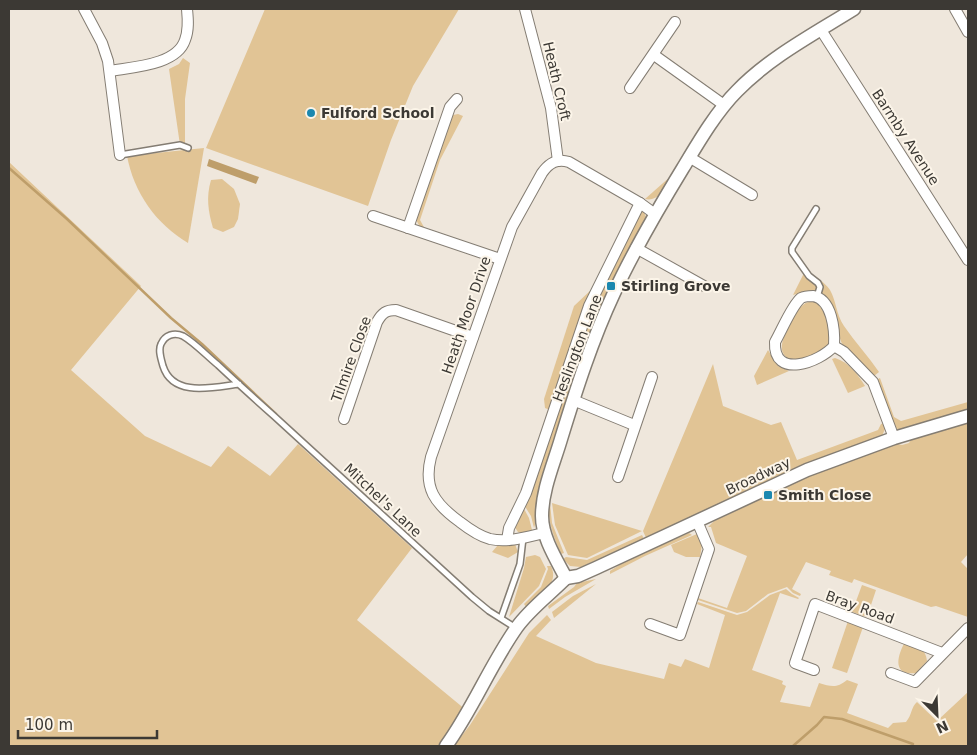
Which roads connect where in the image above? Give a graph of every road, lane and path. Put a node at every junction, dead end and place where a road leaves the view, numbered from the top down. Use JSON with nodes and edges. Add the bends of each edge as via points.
{"nodes":[{"id":1,"x":84,"y":9,"type":"edge"},
{"id":2,"x":187,"y":9,"type":"edge"},
{"id":3,"x":525,"y":9,"type":"edge"},
{"id":4,"x":854,"y":9,"type":"edge"},
{"id":5,"x":956,"y":9,"type":"edge"},
{"id":6,"x":675,"y":22,"type":"dead end"},
{"id":7,"x":821,"y":30,"type":"junction"},
{"id":8,"x":968,"y":32,"type":"edge"},
{"id":9,"x":654,"y":55,"type":"junction"},
{"id":10,"x":110,"y":71,"type":"junction"},
{"id":11,"x":630,"y":88,"type":"dead end"},
{"id":12,"x":457,"y":99,"type":"dead end"},
{"id":13,"x":724,"y":105,"type":"junction"},
{"id":14,"x":188,"y":148,"type":"dead end"},
{"id":15,"x":120,"y":155,"type":"joint"},
{"id":16,"x":689,"y":157,"type":"junction"},
{"id":17,"x":558,"y":161,"type":"junction"},
{"id":18,"x":752,"y":195,"type":"dead end"},
{"id":19,"x":640,"y":203,"type":"junction"},
{"id":20,"x":816,"y":209,"type":"dead end"},
{"id":21,"x":656,"y":212,"type":"junction"},
{"id":22,"x":373,"y":216,"type":"dead end"},
{"id":23,"x":408,"y":228,"type":"junction"},
{"id":24,"x":636,"y":248,"type":"junction"},
{"id":25,"x":500,"y":259,"type":"junction"},
{"id":26,"x":968,"y":260,"type":"edge"},
{"id":27,"x":704,"y":286,"type":"dead end"},
{"id":28,"x":817,"y":297,"type":"junction"},
{"id":29,"x":473,"y":337,"type":"junction"},
{"id":30,"x":834,"y":346,"type":"junction"},
{"id":31,"x":652,"y":377,"type":"dead end"},
{"id":32,"x":239,"y":384,"type":"junction"},
{"id":33,"x":573,"y":400,"type":"junction"},
{"id":34,"x":968,"y":416,"type":"edge"},
{"id":35,"x":344,"y":418,"type":"dead end"},
{"id":36,"x":634,"y":425,"type":"junction"},
{"id":37,"x":894,"y":438,"type":"junction"},
{"id":38,"x":618,"y":477,"type":"dead end"},
{"id":39,"x":697,"y":521,"type":"junction"},
{"id":40,"x":544,"y":533,"type":"junction"},
{"id":41,"x":523,"y":538,"type":"junction"},
{"id":42,"x":507,"y":540,"type":"junction"},
{"id":43,"x":566,"y":578,"type":"junction"},
{"id":44,"x":501,"y":618,"type":"junction"},
{"id":45,"x":650,"y":624,"type":"dead end"},
{"id":46,"x":516,"y":628,"type":"junction"},
{"id":47,"x":968,"y":628,"type":"edge"},
{"id":48,"x":942,"y":653,"type":"junction"},
{"id":49,"x":814,"y":670,"type":"dead end"},
{"id":50,"x":891,"y":673,"type":"dead end"},
{"id":51,"x":446,"y":746,"type":"edge"}],
"edges":[{"from":1,"to":10,"type":"street","via":[[102,43]]},
{"from":2,"to":10,"type":"street","via":[[188,31],[176,54],[154,63]]},
{"from":3,"to":17,"type":"street","name":"Heath Croft","via":[[551,108]]},
{"from":4,"to":7,"type":"street","name":"Heslington Lane"},
{"from":5,"to":8,"type":"street"},
{"from":6,"to":9,"type":"street"},
{"from":7,"to":13,"type":"street","name":"Heslington Lane","via":[[758,72]]},
{"from":7,"to":26,"type":"street","name":"Barmby Avenue"},
{"from":9,"to":11,"type":"street"},
{"from":9,"to":13,"type":"street"},
{"from":10,"to":15,"type":"street"},
{"from":12,"to":23,"type":"street","via":[[450,107]]},
{"from":13,"to":16,"type":"street","name":"Heslington Lane"},
{"from":14,"to":15,"type":"lane","via":[[180,146]]},
{"from":16,"to":18,"type":"street"},
{"from":16,"to":21,"type":"street","name":"Heslington Lane"},
{"from":17,"to":19,"type":"street","via":[[569,162]]},
{"from":17,"to":25,"type":"street","name":"Heath Moor Drive","via":[[542,173],[515,220]]},
{"from":19,"to":21,"type":"street"},
{"from":19,"to":42,"type":"street","via":[[589,306]]},
{"from":20,"to":28,"type":"lane","via":[[792,252],[818,283]]},
{"from":21,"to":24,"type":"street","name":"Heslington Lane"},
{"from":22,"to":23,"type":"street"},
{"from":23,"to":25,"type":"street"},
{"from":24,"to":27,"type":"street"},
{"from":24,"to":33,"type":"street","name":"Heslington Lane","via":[[613,295]]},
{"from":25,"to":29,"type":"street","name":"Heath Moor Drive"},
{"from":28,"to":30,"type":"street","via":[[829,311]]},
{"from":28,"to":30,"type":"street","via":[[801,298],[796,304],[775,349],[778,357],[792,366],[826,353]]},
{"from":29,"to":35,"type":"street","name":"Tilmire Close","via":[[396,310],[384,313],[377,322]]},
{"from":29,"to":42,"type":"street","name":"Heath Moor Drive","via":[[432,457],[429,485],[436,502],[471,530],[490,539]]},
{"from":30,"to":37,"type":"street","via":[[873,382]]},
{"from":31,"to":36,"type":"street"},
{"from":32,"to":32,"type":"lane","name":"Mitchel's Lane","via":[[182,336],[170,334],[160,346],[164,369],[181,386],[194,389]]},
{"from":32,"to":44,"type":"lane","name":"Mitchel's Lane","via":[[472,597]]},
{"from":33,"to":36,"type":"street"},
{"from":33,"to":40,"type":"street","name":"Heslington Lane","via":[[544,496]]},
{"from":34,"to":37,"type":"street","name":"Broadway"},
{"from":36,"to":38,"type":"street"},
{"from":37,"to":39,"type":"street","name":"Broadway","via":[[807,470]]},
{"from":39,"to":43,"type":"street","name":"Broadway","via":[[587,572]]},
{"from":39,"to":45,"type":"street","via":[[709,549],[680,635]]},
{"from":40,"to":41,"type":"street","name":"Heath Moor Drive"},
{"from":40,"to":43,"type":"street","name":"Heslington Lane"},
{"from":41,"to":42,"type":"street","name":"Heath Moor Drive"},
{"from":41,"to":44,"type":"lane","via":[[520,564]]},
{"from":43,"to":46,"type":"street"},
{"from":44,"to":46,"type":"lane","name":"Mitchel's Lane"},
{"from":46,"to":51,"type":"street"},
{"from":47,"to":48,"type":"street"},
{"from":48,"to":49,"type":"street","name":"Bray Road","via":[[815,604],[796,664]]},
{"from":48,"to":50,"type":"street","via":[[915,682]]}]}
